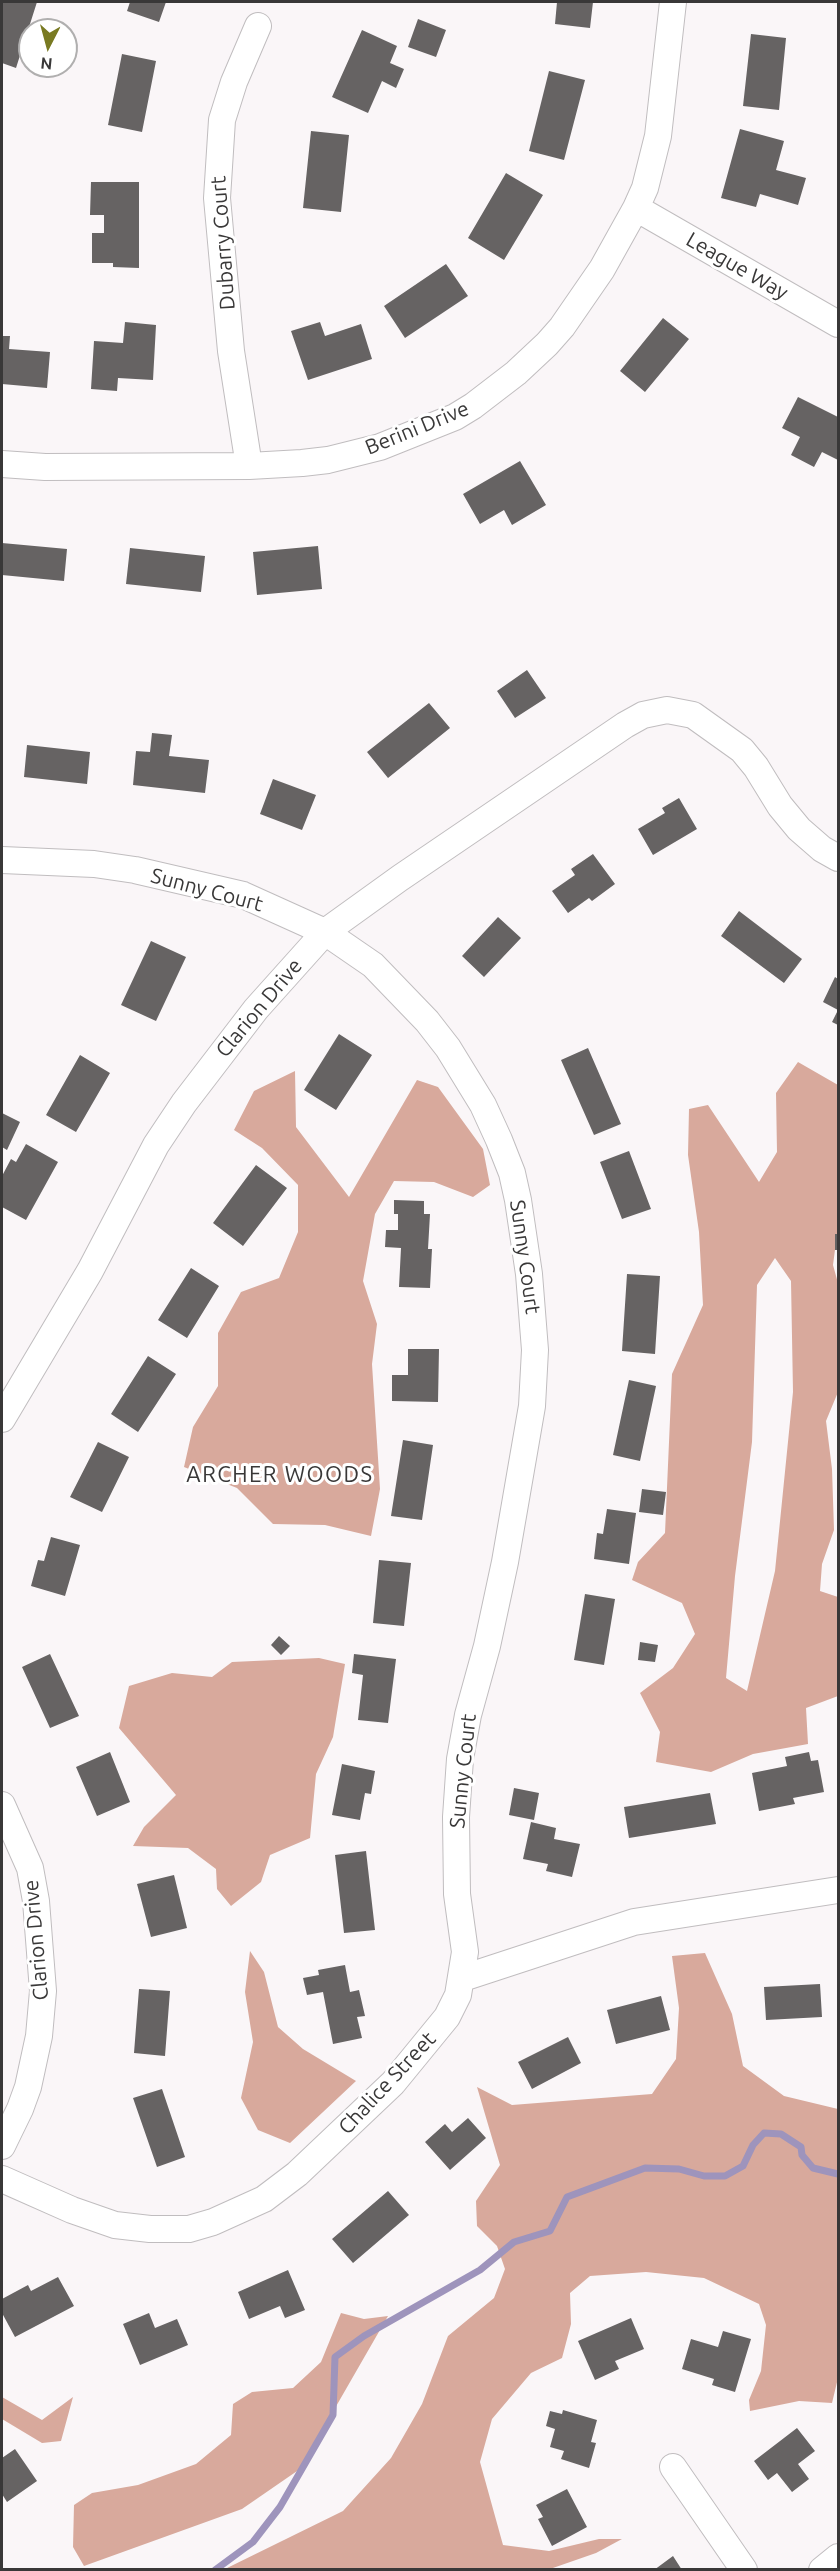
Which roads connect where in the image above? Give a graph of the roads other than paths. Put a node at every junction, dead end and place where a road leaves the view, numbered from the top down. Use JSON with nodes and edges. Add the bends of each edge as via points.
{"nodes":[{"id":1,"x":673,"y":2,"type":"edge"},
{"id":2,"x":258,"y":26,"type":"dead end"},
{"id":3,"x":636,"y":208,"type":"junction"},
{"id":4,"x":838,"y":324,"type":"edge"},
{"id":5,"x":2,"y":464,"type":"edge"},
{"id":6,"x":249,"y":466,"type":"junction"},
{"id":7,"x":838,"y":858,"type":"edge"},
{"id":8,"x":2,"y":860,"type":"edge"},
{"id":9,"x":325,"y":932,"type":"junction"},
{"id":10,"x":2,"y":1419,"type":"edge"},
{"id":11,"x":2,"y":1805,"type":"edge"},
{"id":12,"x":838,"y":1890,"type":"edge"},
{"id":13,"x":463,"y":1978,"type":"junction"},
{"id":14,"x":2,"y":2146,"type":"edge"},
{"id":15,"x":2,"y":2180,"type":"edge"},
{"id":16,"x":674,"y":2467,"type":"dead end"},
{"id":17,"x":838,"y":2557,"type":"edge"},
{"id":18,"x":744,"y":2570,"type":"edge"},
{"id":19,"x":822,"y":2570,"type":"edge"}],
"edges":[{"from":1,"to":3,"type":"street","name":"Berini Drive","via":[[658,136]]},
{"from":2,"to":6,"type":"street","name":"Dubarry Court","via":[[222,120],[217,198],[231,351]]},
{"from":3,"to":4,"type":"street","name":"League Way"},
{"from":3,"to":6,"type":"street","name":"Berini Drive","via":[[602,269],[562,327],[516,373],[473,406],[380,447],[328,460]]},
{"from":5,"to":6,"type":"street","name":"Berini Drive"},
{"from":7,"to":9,"type":"street","name":"Clarion Drive","via":[[799,829],[742,750],[693,715],[667,710],[643,715],[617,730]]},
{"from":8,"to":9,"type":"street","name":"Sunny Court","via":[[135,870],[243,895]]},
{"from":9,"to":10,"type":"street","name":"Clarion Drive","via":[[256,1009],[156,1145],[90,1271]]},
{"from":9,"to":13,"type":"street","name":"Sunny Court","via":[[373,965],[400,992],[466,1075],[512,1173],[529,1274],[535,1350],[532,1406],[505,1562],[460,1759],[457,1894],[465,1952]]},
{"from":11,"to":14,"type":"street","name":"Clarion Drive","via":[[30,1868],[38,1913],[43,1991],[39,2037],[28,2088]]},
{"from":12,"to":13,"type":"street","via":[[634,1923]]},
{"from":13,"to":15,"type":"street","name":"Chalice Street","via":[[447,2017],[393,2083],[297,2174],[264,2199],[213,2222],[189,2229],[115,2225]]},
{"from":16,"to":18,"type":"street"},
{"from":17,"to":19,"type":"street"}]}
